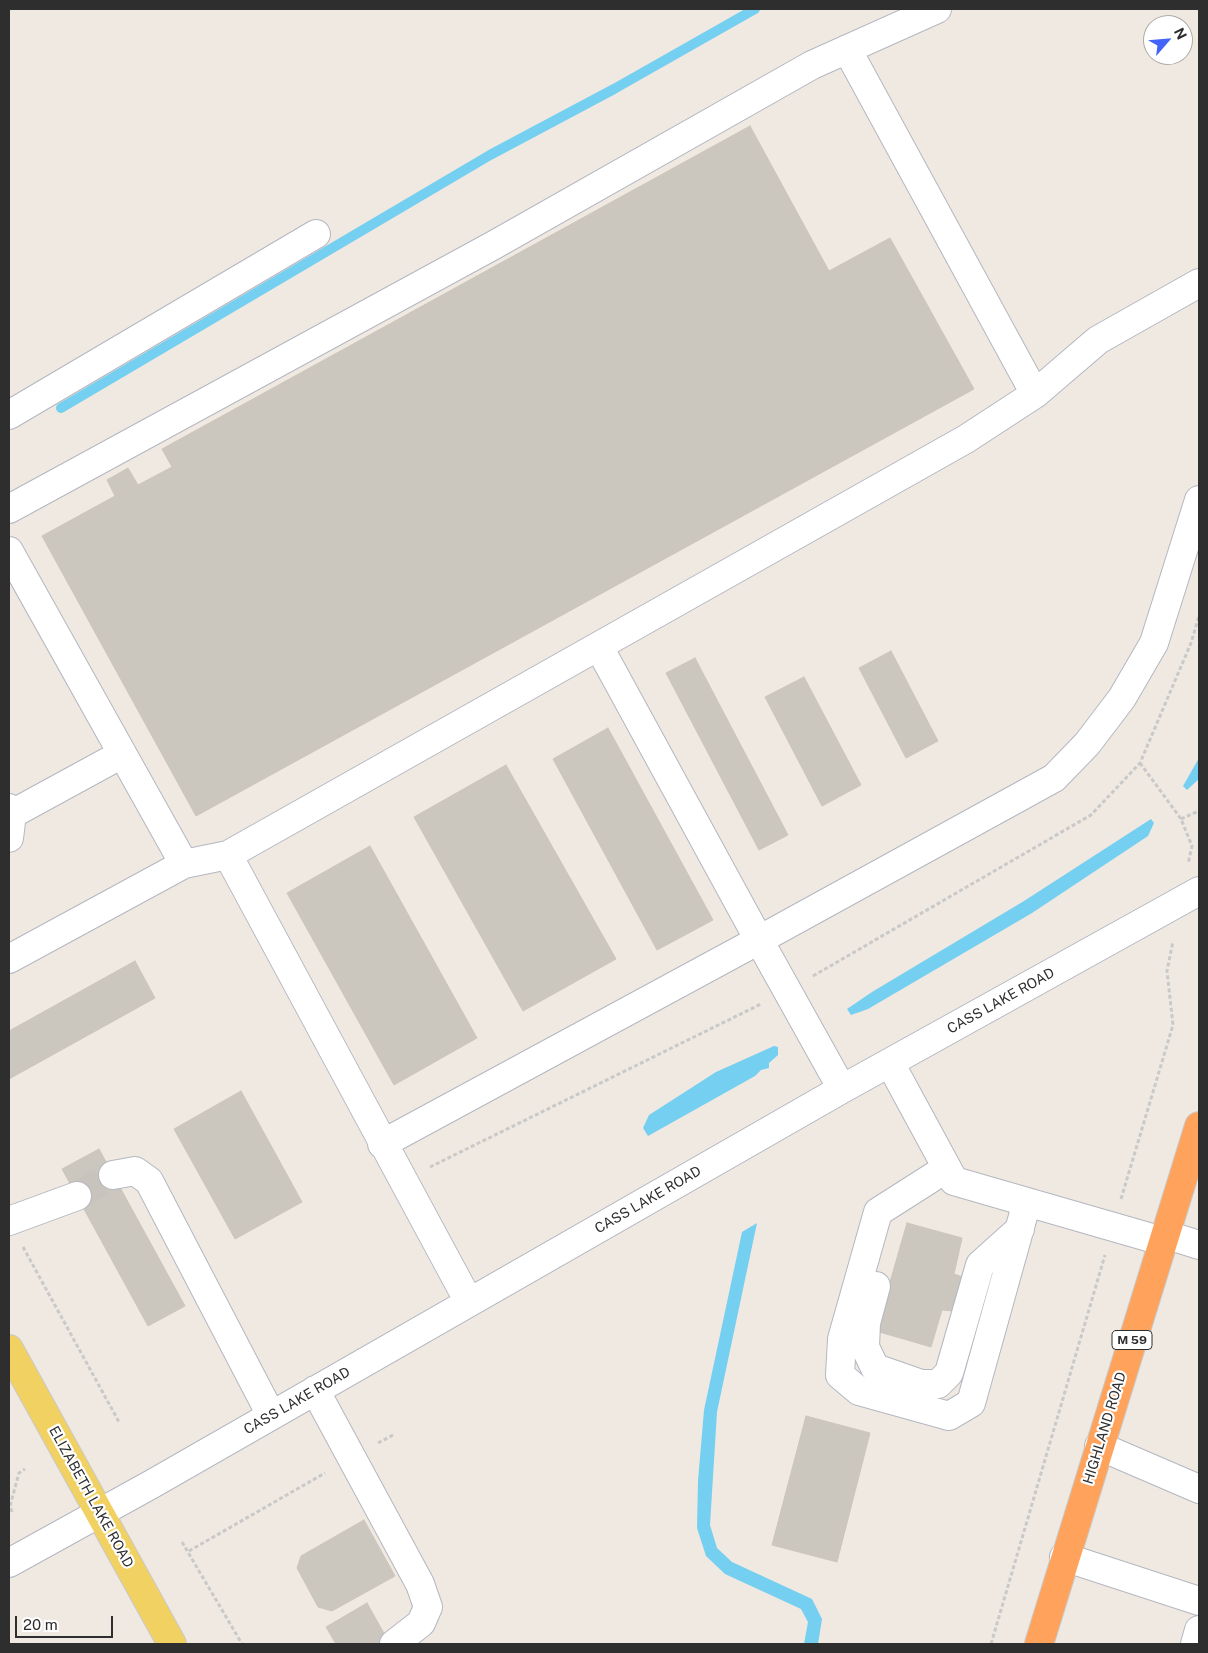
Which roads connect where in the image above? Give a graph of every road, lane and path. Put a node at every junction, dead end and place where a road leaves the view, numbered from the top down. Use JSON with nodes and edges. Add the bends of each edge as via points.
{"nodes":[{"id":1,"x":937,"y":9,"type":"edge"},
{"id":2,"x":847,"y":49,"type":"junction"},
{"id":3,"x":316,"y":234,"type":"dead end"},
{"id":4,"x":1199,"y":283,"type":"edge"},
{"id":5,"x":1035,"y":394,"type":"junction"},
{"id":6,"x":9,"y":416,"type":"edge"},
{"id":7,"x":1199,"y":500,"type":"edge"},
{"id":8,"x":9,"y":509,"type":"edge"},
{"id":9,"x":9,"y":551,"type":"edge"},
{"id":10,"x":1199,"y":616,"type":"edge"},
{"id":11,"x":599,"y":647,"type":"junction"},
{"id":12,"x":122,"y":754,"type":"junction"},
{"id":13,"x":1199,"y":811,"type":"edge"},
{"id":14,"x":1181,"y":819,"type":"dead end"},
{"id":15,"x":10,"y":820,"type":"edge"},
{"id":16,"x":228,"y":855,"type":"junction"},
{"id":17,"x":184,"y":864,"type":"junction"},
{"id":18,"x":1199,"y":891,"type":"edge"},
{"id":19,"x":759,"y":940,"type":"junction"},
{"id":20,"x":9,"y":959,"type":"edge"},
{"id":21,"x":787,"y":991,"type":"junction"},
{"id":22,"x":890,"y":1063,"type":"junction"},
{"id":23,"x":842,"y":1089,"type":"junction"},
{"id":24,"x":1199,"y":1126,"type":"edge"},
{"id":25,"x":382,"y":1144,"type":"junction"},
{"id":26,"x":947,"y":1168,"type":"junction"},
{"id":27,"x":114,"y":1176,"type":"tunnel mouth"},
{"id":28,"x":76,"y":1196,"type":"tunnel mouth"},
{"id":29,"x":1027,"y":1202,"type":"junction"},
{"id":30,"x":417,"y":1208,"type":"junction"},
{"id":31,"x":9,"y":1221,"type":"edge"},
{"id":32,"x":1020,"y":1228,"type":"junction"},
{"id":33,"x":1163,"y":1238,"type":"junction"},
{"id":34,"x":1199,"y":1245,"type":"edge"},
{"id":35,"x":864,"y":1260,"type":"junction"},
{"id":36,"x":469,"y":1302,"type":"junction"},
{"id":37,"x":9,"y":1350,"type":"edge"},
{"id":38,"x":315,"y":1390,"type":"junction"},
{"id":39,"x":271,"y":1415,"type":"junction"},
{"id":40,"x":118,"y":1422,"type":"dead end"},
{"id":41,"x":393,"y":1435,"type":"dead end"},
{"id":42,"x":1099,"y":1446,"type":"junction"},
{"id":43,"x":352,"y":1458,"type":"junction"},
{"id":44,"x":25,"y":1469,"type":"dead end"},
{"id":45,"x":1199,"y":1489,"type":"edge"},
{"id":46,"x":11,"y":1497,"type":"edge"},
{"id":47,"x":12,"y":1512,"type":"dead end"},
{"id":48,"x":100,"y":1513,"type":"junction"},
{"id":49,"x":182,"y":1542,"type":"dead end"},
{"id":50,"x":188,"y":1551,"type":"junction"},
{"id":51,"x":1064,"y":1556,"type":"junction"},
{"id":52,"x":9,"y":1563,"type":"edge"},
{"id":53,"x":1199,"y":1601,"type":"edge"},
{"id":54,"x":1199,"y":1630,"type":"edge"},
{"id":55,"x":172,"y":1644,"type":"edge"},
{"id":56,"x":242,"y":1644,"type":"edge"},
{"id":57,"x":394,"y":1644,"type":"edge"},
{"id":58,"x":1039,"y":1644,"type":"edge"},
{"id":59,"x":1195,"y":1644,"type":"edge"}],
"edges":[{"from":1,"to":2,"type":"street"},
{"from":2,"to":5,"type":"street"},
{"from":2,"to":8,"type":"street","via":[[812,65],[494,245]]},
{"from":3,"to":6,"type":"street"},
{"from":4,"to":5,"type":"street","via":[[1098,340]]},
{"from":5,"to":11,"type":"street","via":[[966,439]]},
{"from":7,"to":19,"type":"street","via":[[1154,643],[1122,698],[1087,744],[1054,778]]},
{"from":9,"to":12,"type":"street"},
{"from":10,"to":21,"type":"path","via":[[1191,643],[1140,763],[1091,815]]},
{"from":11,"to":16,"type":"street"},
{"from":11,"to":19,"type":"street"},
{"from":12,"to":15,"type":"street"},
{"from":12,"to":17,"type":"street"},
{"from":13,"to":14,"type":"path"},
{"from":16,"to":17,"type":"street"},
{"from":16,"to":25,"type":"street"},
{"from":17,"to":20,"type":"street"},
{"from":18,"to":22,"type":"street","name":"CASS LAKE ROAD"},
{"from":19,"to":21,"type":"street"},
{"from":19,"to":25,"type":"street"},
{"from":21,"to":23,"type":"street"},
{"from":21,"to":30,"type":"path","via":[[424,1170]]},
{"from":22,"to":23,"type":"street","name":"CASS LAKE ROAD"},
{"from":22,"to":26,"type":"street"},
{"from":23,"to":36,"type":"street","name":"CASS LAKE ROAD"},
{"from":24,"to":33,"type":"highway","name":"HIGHLAND ROAD","number":"M 59"},
{"from":25,"to":30,"type":"street"},
{"from":26,"to":29,"type":"street","via":[[954,1182]]},
{"from":26,"to":35,"type":"street","via":[[878,1212]]},
{"from":27,"to":39,"type":"street","via":[[135,1171],[149,1181]]},
{"from":28,"to":31,"type":"street"},
{"from":29,"to":32,"type":"street"},
{"from":29,"to":33,"type":"street"},
{"from":30,"to":36,"type":"street"},
{"from":31,"to":40,"type":"path"},
{"from":32,"to":35,"type":"street","via":[[980,1265],[949,1373],[938,1384],[921,1384],[875,1368],[865,1347],[866,1323],[876,1285]]},
{"from":32,"to":35,"type":"street","via":[[971,1403],[949,1416],[859,1391],[840,1375],[842,1339]]},
{"from":33,"to":34,"type":"street"},
{"from":33,"to":42,"type":"highway","name":"HIGHLAND ROAD","number":"M 59"},
{"from":36,"to":38,"type":"street","name":"CASS LAKE ROAD"},
{"from":37,"to":48,"type":"main road","name":"ELIZABETH LAKE ROAD"},
{"from":38,"to":39,"type":"street","name":"CASS LAKE ROAD"},
{"from":38,"to":43,"type":"street"},
{"from":39,"to":48,"type":"street","name":"CASS LAKE ROAD"},
{"from":41,"to":43,"type":"path"},
{"from":42,"to":45,"type":"street"},
{"from":42,"to":51,"type":"highway","name":"HIGHLAND ROAD","number":"M 59"},
{"from":43,"to":50,"type":"path"},
{"from":43,"to":57,"type":"street","via":[[420,1584],[428,1607],[422,1623]]},
{"from":44,"to":46,"type":"path","via":[[19,1473]]},
{"from":46,"to":47,"type":"path"},
{"from":48,"to":52,"type":"street","name":"CASS LAKE ROAD"},
{"from":48,"to":55,"type":"main road","name":"ELIZABETH LAKE ROAD"},
{"from":49,"to":50,"type":"path"},
{"from":50,"to":56,"type":"path"},
{"from":51,"to":53,"type":"street"},
{"from":51,"to":58,"type":"highway","name":"HIGHLAND ROAD","number":"M 59"},
{"from":54,"to":59,"type":"street"}]}
